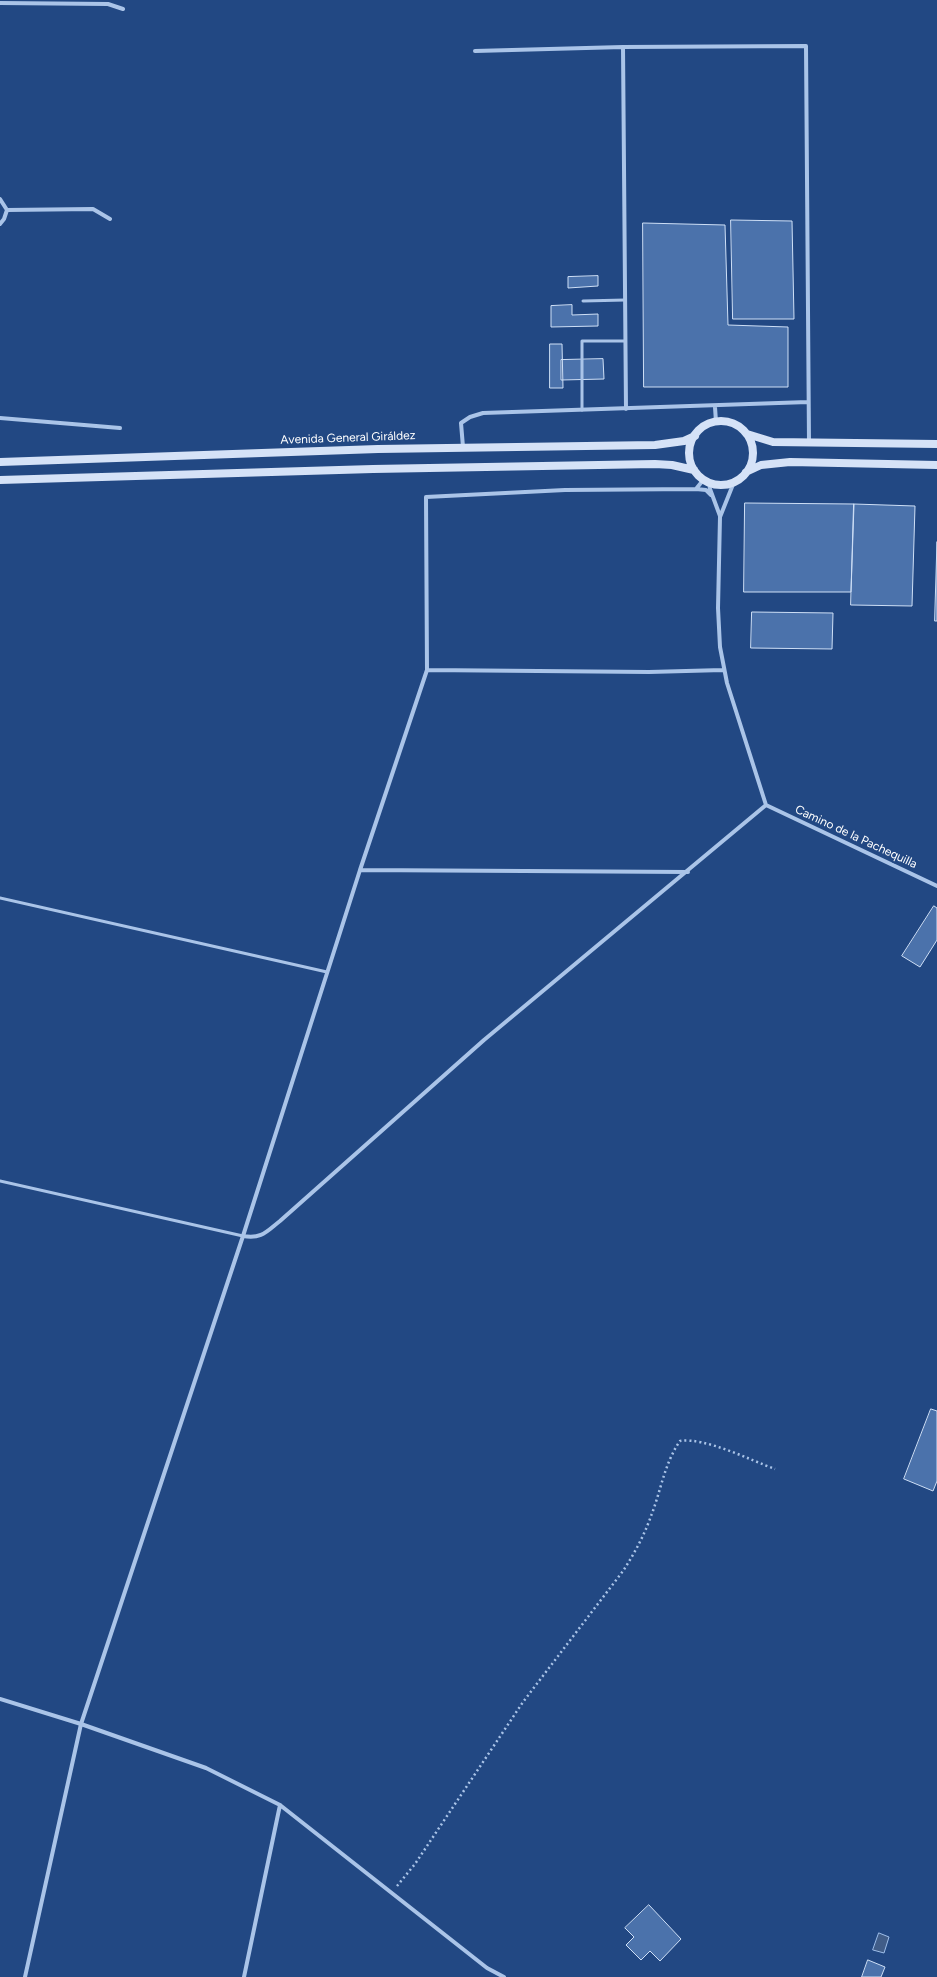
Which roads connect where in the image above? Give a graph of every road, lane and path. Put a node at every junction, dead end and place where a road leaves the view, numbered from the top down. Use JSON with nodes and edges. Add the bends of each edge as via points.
{"nodes":[{"id":1,"x":0,"y":3,"type":"edge"},
{"id":2,"x":123,"y":10,"type":"dead end"},
{"id":3,"x":623,"y":47,"type":"junction"},
{"id":4,"x":475,"y":51,"type":"dead end"},
{"id":5,"x":1,"y":200,"type":"edge"},
{"id":6,"x":7,"y":210,"type":"junction"},
{"id":7,"x":110,"y":219,"type":"dead end"},
{"id":8,"x":0,"y":224,"type":"edge"},
{"id":9,"x":625,"y":300,"type":"junction"},
{"id":10,"x":583,"y":301,"type":"dead end"},
{"id":11,"x":625,"y":341,"type":"junction"},
{"id":12,"x":808,"y":402,"type":"junction"},
{"id":13,"x":715,"y":407,"type":"junction"},
{"id":14,"x":626,"y":409,"type":"junction"},
{"id":15,"x":582,"y":410,"type":"junction"},
{"id":16,"x":0,"y":418,"type":"edge"},
{"id":17,"x":716,"y":422,"type":"junction"},
{"id":18,"x":120,"y":428,"type":"dead end"},
{"id":19,"x":747,"y":434,"type":"junction"},
{"id":20,"x":695,"y":436,"type":"junction"},
{"id":21,"x":809,"y":442,"type":"junction"},
{"id":22,"x":937,"y":444,"type":"edge"},
{"id":23,"x":463,"y":447,"type":"junction"},
{"id":24,"x":0,"y":462,"type":"edge"},
{"id":25,"x":937,"y":465,"type":"edge"},
{"id":26,"x":694,"y":470,"type":"junction"},
{"id":27,"x":745,"y":473,"type":"junction"},
{"id":28,"x":0,"y":480,"type":"edge"},
{"id":29,"x":707,"y":481,"type":"junction"},
{"id":30,"x":734,"y":482,"type":"junction"},
{"id":31,"x":696,"y":488,"type":"junction"},
{"id":32,"x":712,"y":496,"type":"junction"},
{"id":33,"x":720,"y":517,"type":"junction"},
{"id":34,"x":428,"y":670,"type":"junction"},
{"id":35,"x":724,"y":670,"type":"junction"},
{"id":36,"x":766,"y":806,"type":"junction"},
{"id":37,"x":360,"y":870,"type":"junction"},
{"id":38,"x":688,"y":872,"type":"junction"},
{"id":39,"x":937,"y":886,"type":"edge"},
{"id":40,"x":0,"y":898,"type":"edge"},
{"id":41,"x":327,"y":972,"type":"junction"},
{"id":42,"x":0,"y":1181,"type":"edge"},
{"id":43,"x":244,"y":1236,"type":"junction"},
{"id":44,"x":775,"y":1469,"type":"dead end"},
{"id":45,"x":0,"y":1698,"type":"edge"},
{"id":46,"x":81,"y":1724,"type":"junction"},
{"id":47,"x":280,"y":1805,"type":"junction"},
{"id":48,"x":391,"y":1892,"type":"junction"},
{"id":49,"x":25,"y":1977,"type":"edge"},
{"id":50,"x":244,"y":1977,"type":"edge"},
{"id":51,"x":504,"y":1977,"type":"edge"}],
"edges":[{"from":1,"to":2,"type":"street","via":[[108,4]]},
{"from":3,"to":4,"type":"street"},
{"from":3,"to":9,"type":"street"},
{"from":3,"to":12,"type":"street","via":[[806,46]]},
{"from":5,"to":6,"type":"street"},
{"from":6,"to":7,"type":"street","via":[[93,209]]},
{"from":6,"to":8,"type":"street"},
{"from":9,"to":10,"type":"lane"},
{"from":9,"to":11,"type":"street"},
{"from":11,"to":14,"type":"street"},
{"from":11,"to":15,"type":"lane","via":[[582,341]]},
{"from":12,"to":13,"type":"street","via":[[739,403]]},
{"from":12,"to":21,"type":"street"},
{"from":13,"to":14,"type":"street"},
{"from":13,"to":17,"type":"street"},
{"from":14,"to":15,"type":"street"},
{"from":15,"to":23,"type":"street","via":[[483,413],[470,417],[461,424]]},
{"from":16,"to":18,"type":"street"},
{"from":17,"to":19,"type":"main road","via":[[732,423]]},
{"from":17,"to":20,"type":"main road","via":[[705,426]]},
{"from":19,"to":21,"type":"main road","via":[[773,442]]},
{"from":19,"to":27,"type":"main road","via":[[753,454],[751,464]]},
{"from":20,"to":23,"type":"main road","name":"Avenida General Giráldez","via":[[684,441],[655,445]]},
{"from":20,"to":26,"type":"main road","via":[[690,451]]},
{"from":21,"to":22,"type":"main road"},
{"from":23,"to":24,"type":"main road","name":"Avenida General Giráldez"},
{"from":25,"to":27,"type":"main road","via":[[790,462],[761,465]]},
{"from":26,"to":28,"type":"main road","via":[[655,464]]},
{"from":26,"to":29,"type":"main road"},
{"from":27,"to":30,"type":"main road"},
{"from":29,"to":30,"type":"main road","via":[[723,484]]},
{"from":29,"to":31,"type":"street"},
{"from":29,"to":32,"type":"street"},
{"from":30,"to":33,"type":"street"},
{"from":31,"to":32,"type":"street","via":[[706,490]]},
{"from":31,"to":34,"type":"street","via":[[426,496]]},
{"from":32,"to":33,"type":"street"},
{"from":33,"to":35,"type":"street","via":[[719,634]]},
{"from":34,"to":35,"type":"street"},
{"from":34,"to":37,"type":"street"},
{"from":35,"to":36,"type":"street"},
{"from":36,"to":38,"type":"street"},
{"from":36,"to":39,"type":"street","name":"Camino de la Pachequilla"},
{"from":37,"to":38,"type":"street"},
{"from":37,"to":41,"type":"street"},
{"from":38,"to":43,"type":"street","via":[[484,1040],[280,1221],[261,1236]]},
{"from":40,"to":41,"type":"lane"},
{"from":41,"to":43,"type":"street"},
{"from":42,"to":43,"type":"lane"},
{"from":43,"to":46,"type":"street"},
{"from":44,"to":48,"type":"path","via":[[704,1443],[691,1440],[680,1442],[671,1454],[652,1516],[637,1549],[623,1571],[523,1702],[415,1864]]},
{"from":45,"to":46,"type":"street"},
{"from":46,"to":47,"type":"street","via":[[206,1768]]},
{"from":46,"to":49,"type":"street"},
{"from":47,"to":48,"type":"street"},
{"from":47,"to":50,"type":"street"},
{"from":48,"to":51,"type":"street","via":[[487,1968]]}]}
